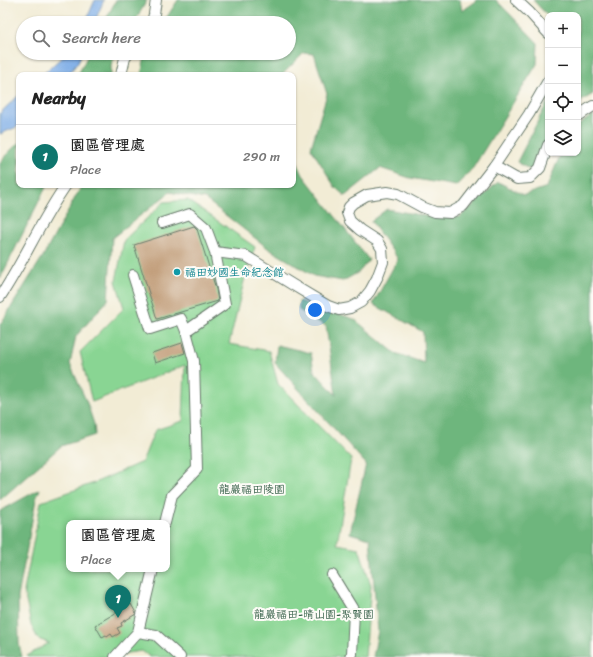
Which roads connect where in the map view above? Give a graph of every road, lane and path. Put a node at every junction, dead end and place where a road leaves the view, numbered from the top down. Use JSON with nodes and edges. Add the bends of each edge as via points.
{"nodes":[{"id":1,"x":156,"y":0,"type":"edge"},
{"id":2,"x":516,"y":0,"type":"edge"},
{"id":3,"x":154,"y":16,"type":"edge"},
{"id":4,"x":545,"y":30,"type":"edge"},
{"id":5,"x":125,"y":60,"type":"edge"},
{"id":6,"x":122,"y":72,"type":"edge"},
{"id":7,"x":547,"y":84,"type":"edge"},
{"id":8,"x":593,"y":106,"type":"edge"},
{"id":9,"x":581,"y":114,"type":"edge"},
{"id":10,"x":545,"y":154,"type":"edge"},
{"id":11,"x":494,"y":166,"type":"junction"},
{"id":12,"x":64,"y":188,"type":"edge"},
{"id":13,"x":162,"y":224,"type":"dead end"},
{"id":14,"x":215,"y":252,"type":"junction"},
{"id":15,"x":133,"y":275,"type":"dead end"},
{"id":16,"x":0,"y":297,"type":"edge"},
{"id":17,"x":186,"y":330,"type":"junction"},
{"id":18,"x":166,"y":520,"type":"edge"},
{"id":19,"x":152,"y":572,"type":"edge"},
{"id":20,"x":332,"y":575,"type":"dead end"},
{"id":21,"x":138,"y":632,"type":"junction"},
{"id":22,"x":114,"y":657,"type":"edge"},
{"id":23,"x":180,"y":657,"type":"edge"},
{"id":24,"x":350,"y":657,"type":"edge"}],
"edges":[{"from":1,"to":3,"type":"street"},
{"from":2,"to":4,"type":"street"},
{"from":5,"to":6,"type":"street"},
{"from":7,"to":11,"type":"street"},
{"from":8,"to":9,"type":"street"},
{"from":10,"to":11,"type":"street","via":[[540,168],[530,178],[517,179]]},
{"from":11,"to":14,"type":"street","via":[[462,206],[450,213],[435,212],[398,194],[387,192],[367,195],[353,202],[347,213],[350,221],[377,240],[382,249],[383,262],[370,291],[361,302],[350,308],[338,310],[328,306],[246,256]]},
{"from":12,"to":16,"type":"street"},
{"from":13,"to":14,"type":"street","via":[[190,214],[206,228]]},
{"from":14,"to":17,"type":"street","via":[[225,304]]},
{"from":15,"to":17,"type":"street","via":[[150,329],[180,319]]},
{"from":17,"to":18,"type":"street","via":[[194,362],[197,469],[172,495]]},
{"from":19,"to":21,"type":"street"},
{"from":20,"to":24,"type":"street","via":[[354,611]]},
{"from":21,"to":22,"type":"street"},
{"from":21,"to":23,"type":"street","via":[[156,635]]}]}
